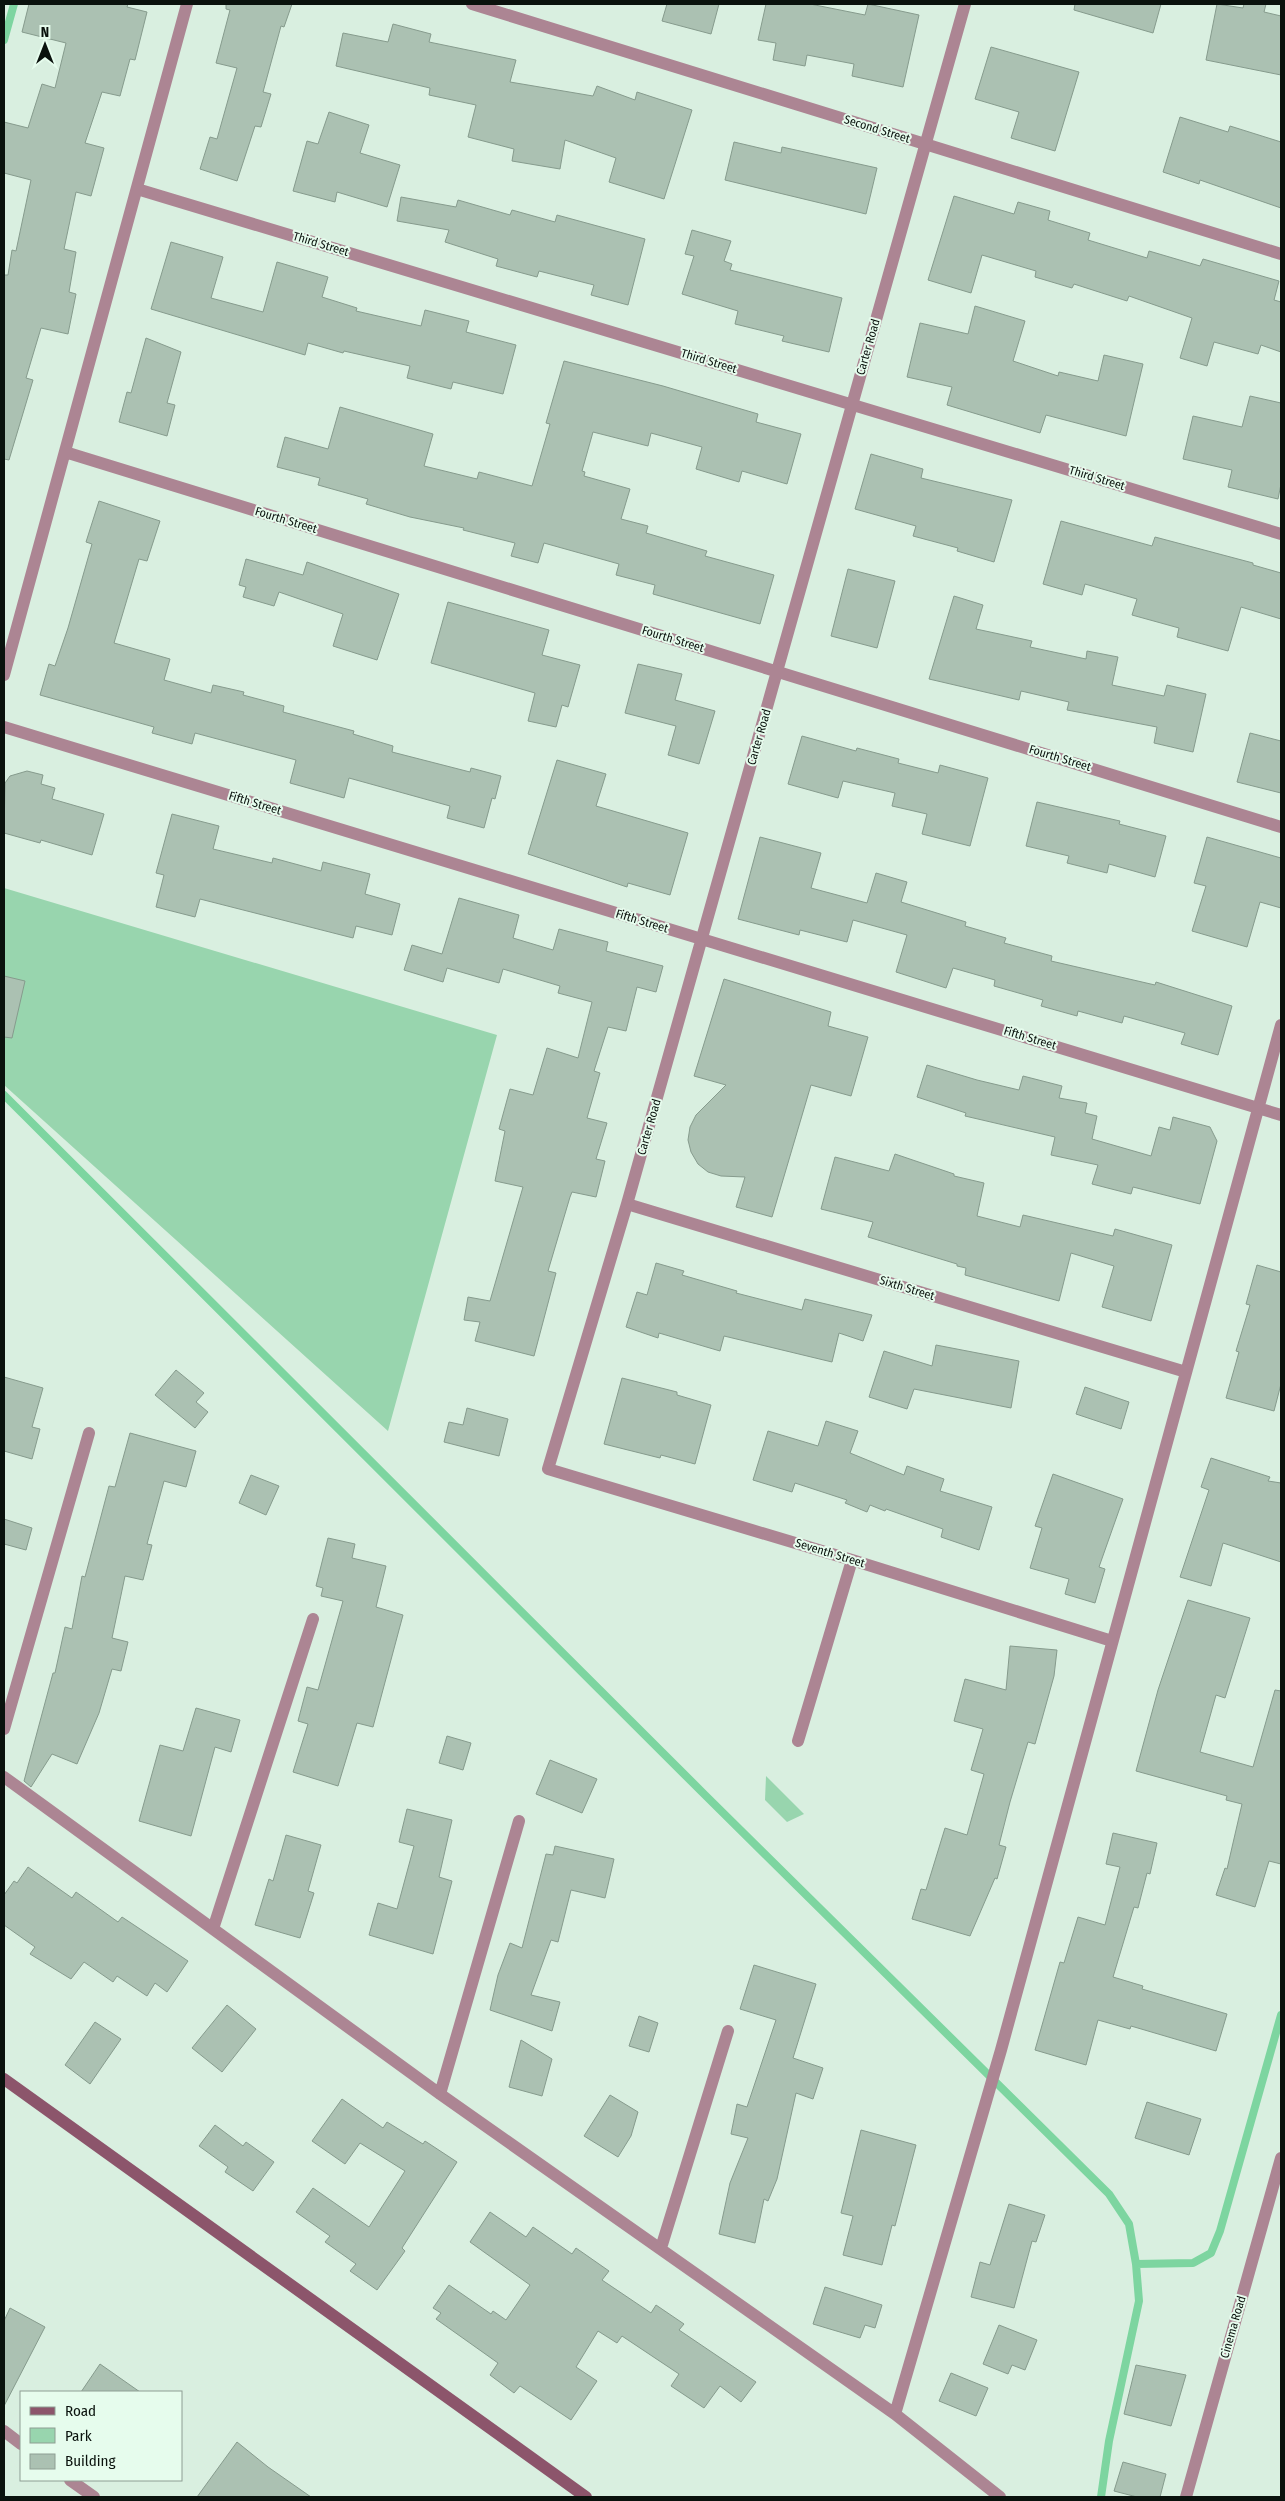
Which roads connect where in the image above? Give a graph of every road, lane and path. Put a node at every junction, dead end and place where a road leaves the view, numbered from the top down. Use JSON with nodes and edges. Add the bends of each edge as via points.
{"nodes":[{"id":1,"x":187,"y":4,"type":"edge"},
{"id":2,"x":472,"y":4,"type":"edge"},
{"id":3,"x":965,"y":4,"type":"edge"},
{"id":4,"x":926,"y":144,"type":"junction"},
{"id":5,"x":137,"y":189,"type":"junction"},
{"id":6,"x":1281,"y":254,"type":"edge"},
{"id":7,"x":852,"y":404,"type":"junction"},
{"id":8,"x":65,"y":452,"type":"junction"},
{"id":9,"x":1281,"y":534,"type":"edge"},
{"id":10,"x":778,"y":670,"type":"junction"},
{"id":11,"x":4,"y":675,"type":"edge"},
{"id":12,"x":4,"y":727,"type":"edge"},
{"id":13,"x":1281,"y":826,"type":"edge"},
{"id":14,"x":702,"y":939,"type":"junction"},
{"id":15,"x":1281,"y":1025,"type":"edge"},
{"id":16,"x":1259,"y":1108,"type":"junction"},
{"id":17,"x":1281,"y":1115,"type":"edge"},
{"id":18,"x":628,"y":1204,"type":"junction"},
{"id":19,"x":1186,"y":1372,"type":"junction"},
{"id":20,"x":89,"y":1433,"type":"dead end"},
{"id":21,"x":548,"y":1468,"type":"joint"},
{"id":22,"x":852,"y":1560,"type":"junction"},
{"id":23,"x":312,"y":1619,"type":"dead end"},
{"id":24,"x":1112,"y":1641,"type":"junction"},
{"id":25,"x":4,"y":1729,"type":"edge"},
{"id":26,"x":798,"y":1740,"type":"dead end"},
{"id":27,"x":4,"y":1777,"type":"edge"},
{"id":28,"x":519,"y":1822,"type":"dead end"},
{"id":29,"x":212,"y":1929,"type":"junction"},
{"id":30,"x":728,"y":2031,"type":"dead end"},
{"id":31,"x":4,"y":2079,"type":"edge"},
{"id":32,"x":440,"y":2094,"type":"junction"},
{"id":33,"x":1281,"y":2158,"type":"edge"},
{"id":34,"x":660,"y":2248,"type":"junction"},
{"id":35,"x":895,"y":2414,"type":"junction"},
{"id":36,"x":4,"y":2431,"type":"edge"},
{"id":37,"x":20,"y":2443,"type":"edge"},
{"id":38,"x":71,"y":2481,"type":"edge"},
{"id":39,"x":94,"y":2497,"type":"edge"},
{"id":40,"x":586,"y":2497,"type":"edge"},
{"id":41,"x":1000,"y":2497,"type":"edge"},
{"id":42,"x":1186,"y":2497,"type":"edge"}],
"edges":[{"from":1,"to":5,"type":"street"},
{"from":2,"to":4,"type":"street","name":"Second Street"},
{"from":3,"to":4,"type":"street","name":"Carter Road"},
{"from":4,"to":6,"type":"street","name":"Second Street"},
{"from":4,"to":7,"type":"street","name":"Carter Road"},
{"from":5,"to":7,"type":"street","name":"Third Street"},
{"from":5,"to":8,"type":"street"},
{"from":7,"to":9,"type":"street","name":"Third Street"},
{"from":7,"to":10,"type":"street","name":"Carter Road"},
{"from":8,"to":10,"type":"street","name":"Fourth Street"},
{"from":8,"to":11,"type":"street"},
{"from":10,"to":13,"type":"street","name":"Fourth Street"},
{"from":10,"to":14,"type":"street","name":"Carter Road"},
{"from":12,"to":14,"type":"street","name":"Fifth Street"},
{"from":14,"to":16,"type":"street","name":"Fifth Street"},
{"from":14,"to":18,"type":"street","name":"Carter Road"},
{"from":15,"to":16,"type":"street"},
{"from":16,"to":17,"type":"street","name":"Fifth Street"},
{"from":16,"to":19,"type":"street"},
{"from":18,"to":19,"type":"street","name":"Sixth Street"},
{"from":18,"to":21,"type":"street","name":"Carter Road"},
{"from":19,"to":24,"type":"street"},
{"from":20,"to":25,"type":"street"},
{"from":21,"to":22,"type":"street","name":"Seventh Street"},
{"from":22,"to":24,"type":"street","name":"Seventh Street"},
{"from":22,"to":26,"type":"street"},
{"from":23,"to":29,"type":"street"},
{"from":24,"to":35,"type":"street","via":[[1001,2050]]},
{"from":27,"to":29,"type":"street"},
{"from":28,"to":32,"type":"street"},
{"from":29,"to":32,"type":"street"},
{"from":30,"to":34,"type":"street"},
{"from":31,"to":40,"type":"main road"},
{"from":32,"to":34,"type":"street"},
{"from":33,"to":42,"type":"street","name":"Cinema Road"},
{"from":34,"to":35,"type":"street"},
{"from":35,"to":41,"type":"street"},
{"from":36,"to":37,"type":"street"},
{"from":38,"to":39,"type":"street"}]}
